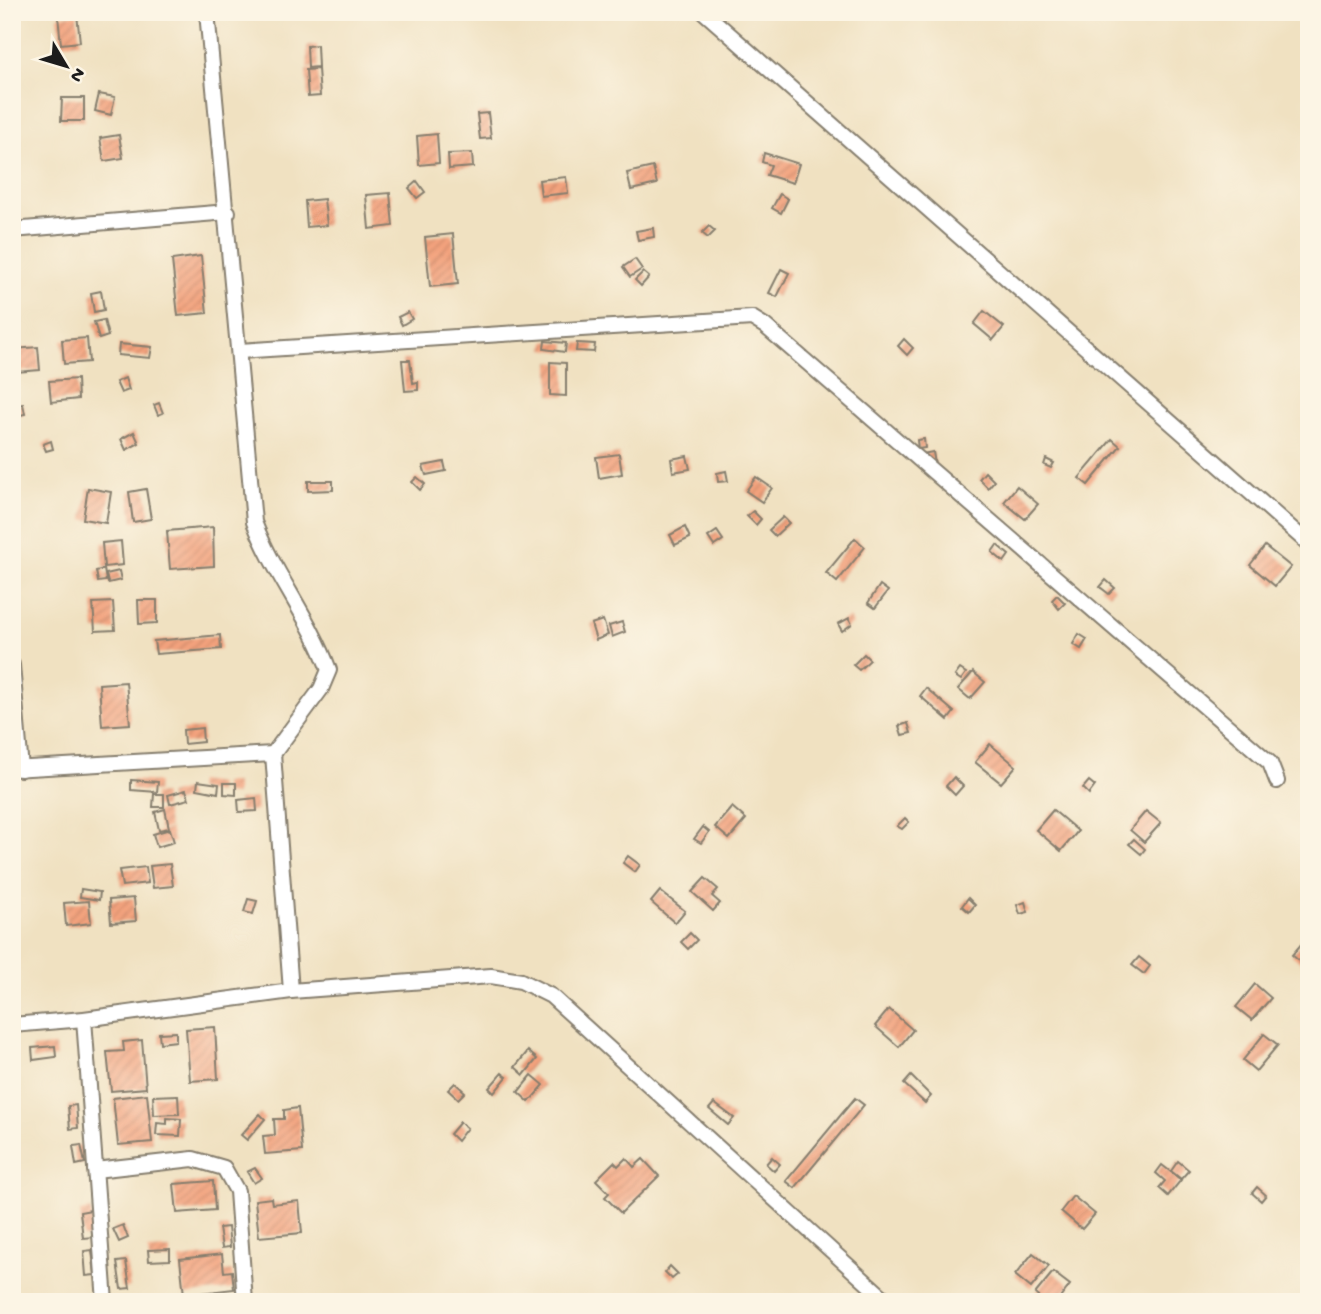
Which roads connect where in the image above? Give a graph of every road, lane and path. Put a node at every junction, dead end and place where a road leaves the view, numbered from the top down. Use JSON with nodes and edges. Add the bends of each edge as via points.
{"nodes":[{"id":1,"x":207,"y":12,"type":"edge"},
{"id":2,"x":704,"y":12,"type":"edge"},
{"id":3,"x":228,"y":212,"type":"junction"},
{"id":4,"x":12,"y":230,"type":"edge"},
{"id":5,"x":239,"y":351,"type":"junction"},
{"id":6,"x":1309,"y":544,"type":"edge"},
{"id":7,"x":12,"y":665,"type":"edge"},
{"id":8,"x":273,"y":754,"type":"junction"},
{"id":9,"x":17,"y":769,"type":"edge"},
{"id":10,"x":1277,"y":781,"type":"dead end"},
{"id":11,"x":291,"y":991,"type":"junction"},
{"id":12,"x":84,"y":1019,"type":"junction"},
{"id":13,"x":12,"y":1025,"type":"edge"},
{"id":14,"x":95,"y":1170,"type":"junction"},
{"id":15,"x":105,"y":1302,"type":"edge"},
{"id":16,"x":245,"y":1302,"type":"edge"},
{"id":17,"x":888,"y":1302,"type":"edge"}],
"edges":[{"from":1,"to":3,"type":"street"},
{"from":2,"to":6,"type":"street"},
{"from":3,"to":4,"type":"street"},
{"from":3,"to":5,"type":"street"},
{"from":5,"to":8,"type":"street","via":[[254,522],[329,670],[321,690]]},
{"from":5,"to":10,"type":"street","via":[[752,318],[1269,763]]},
{"from":7,"to":9,"type":"street"},
{"from":8,"to":9,"type":"street"},
{"from":8,"to":11,"type":"street"},
{"from":11,"to":12,"type":"street"},
{"from":11,"to":17,"type":"street","via":[[491,976],[521,981],[551,996]]},
{"from":12,"to":13,"type":"street"},
{"from":12,"to":14,"type":"street"},
{"from":14,"to":15,"type":"street"},
{"from":14,"to":16,"type":"street","via":[[193,1158],[223,1168],[237,1191]]}]}
